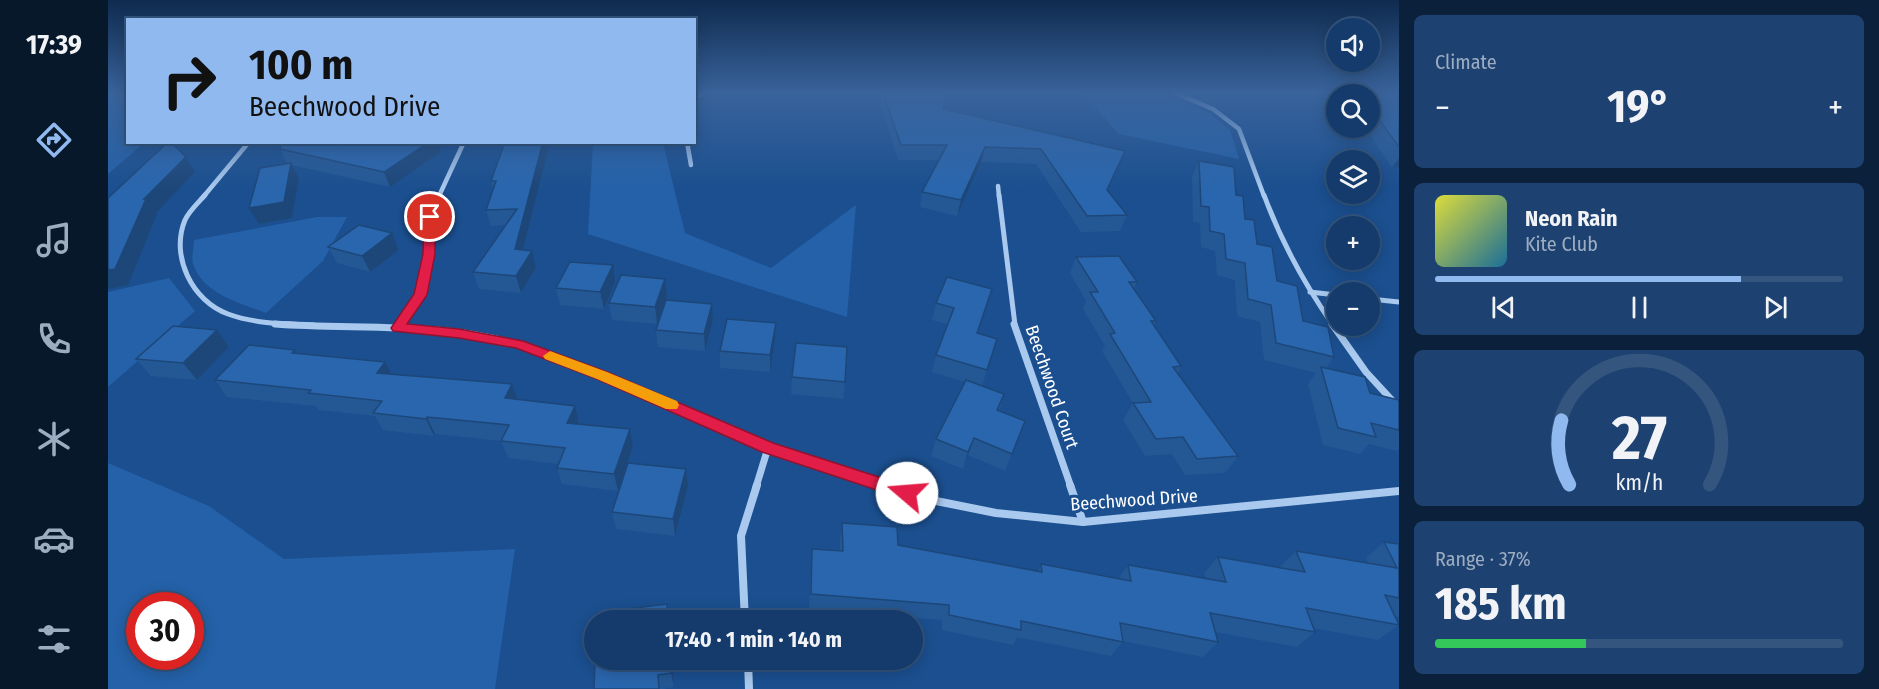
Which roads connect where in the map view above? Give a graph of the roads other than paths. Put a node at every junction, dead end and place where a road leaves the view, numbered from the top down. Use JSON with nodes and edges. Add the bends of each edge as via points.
{"nodes":[{"id":1,"x":1234,"y":125,"type":"edge"},
{"id":2,"x":247,"y":144,"type":"edge"},
{"id":3,"x":463,"y":144,"type":"edge"},
{"id":4,"x":687,"y":144,"type":"edge"},
{"id":5,"x":692,"y":165,"type":"dead end"},
{"id":6,"x":998,"y":186,"type":"dead end"},
{"id":7,"x":1310,"y":292,"type":"junction"},
{"id":8,"x":1326,"y":294,"type":"edge"},
{"id":9,"x":1380,"y":300,"type":"edge"},
{"id":10,"x":1399,"y":302,"type":"edge"},
{"id":11,"x":398,"y":328,"type":"junction"},
{"id":12,"x":1399,"y":408,"type":"edge"},
{"id":13,"x":768,"y":448,"type":"junction"},
{"id":14,"x":1399,"y":491,"type":"edge"},
{"id":15,"x":1083,"y":522,"type":"junction"},
{"id":16,"x":745,"y":610,"type":"edge"},
{"id":17,"x":748,"y":670,"type":"edge"},
{"id":18,"x":749,"y":689,"type":"edge"}],
"edges":[{"from":1,"to":7,"type":"street","via":[[1239,129],[1273,220]]},
{"from":2,"to":11,"type":"street","name":"Beechwood Drive","via":[[185,219],[181,260],[186,276],[205,299],[227,314],[276,324]]},
{"from":3,"to":11,"type":"street","via":[[430,217],[429,254],[420,295]]},
{"from":4,"to":5,"type":"street"},
{"from":6,"to":15,"type":"street","name":"Beechwood Court","via":[[1015,329]]},
{"from":7,"to":8,"type":"street"},
{"from":7,"to":12,"type":"street","via":[[1366,372]]},
{"from":9,"to":10,"type":"street"},
{"from":11,"to":13,"type":"street","name":"Beechwood Drive","via":[[459,333],[518,344],[602,375]]},
{"from":13,"to":15,"type":"street","name":"Beechwood Drive","via":[[926,499],[996,513]]},
{"from":13,"to":16,"type":"street","via":[[741,536]]},
{"from":14,"to":15,"type":"street","name":"Beechwood Drive"},
{"from":17,"to":18,"type":"street"}]}
